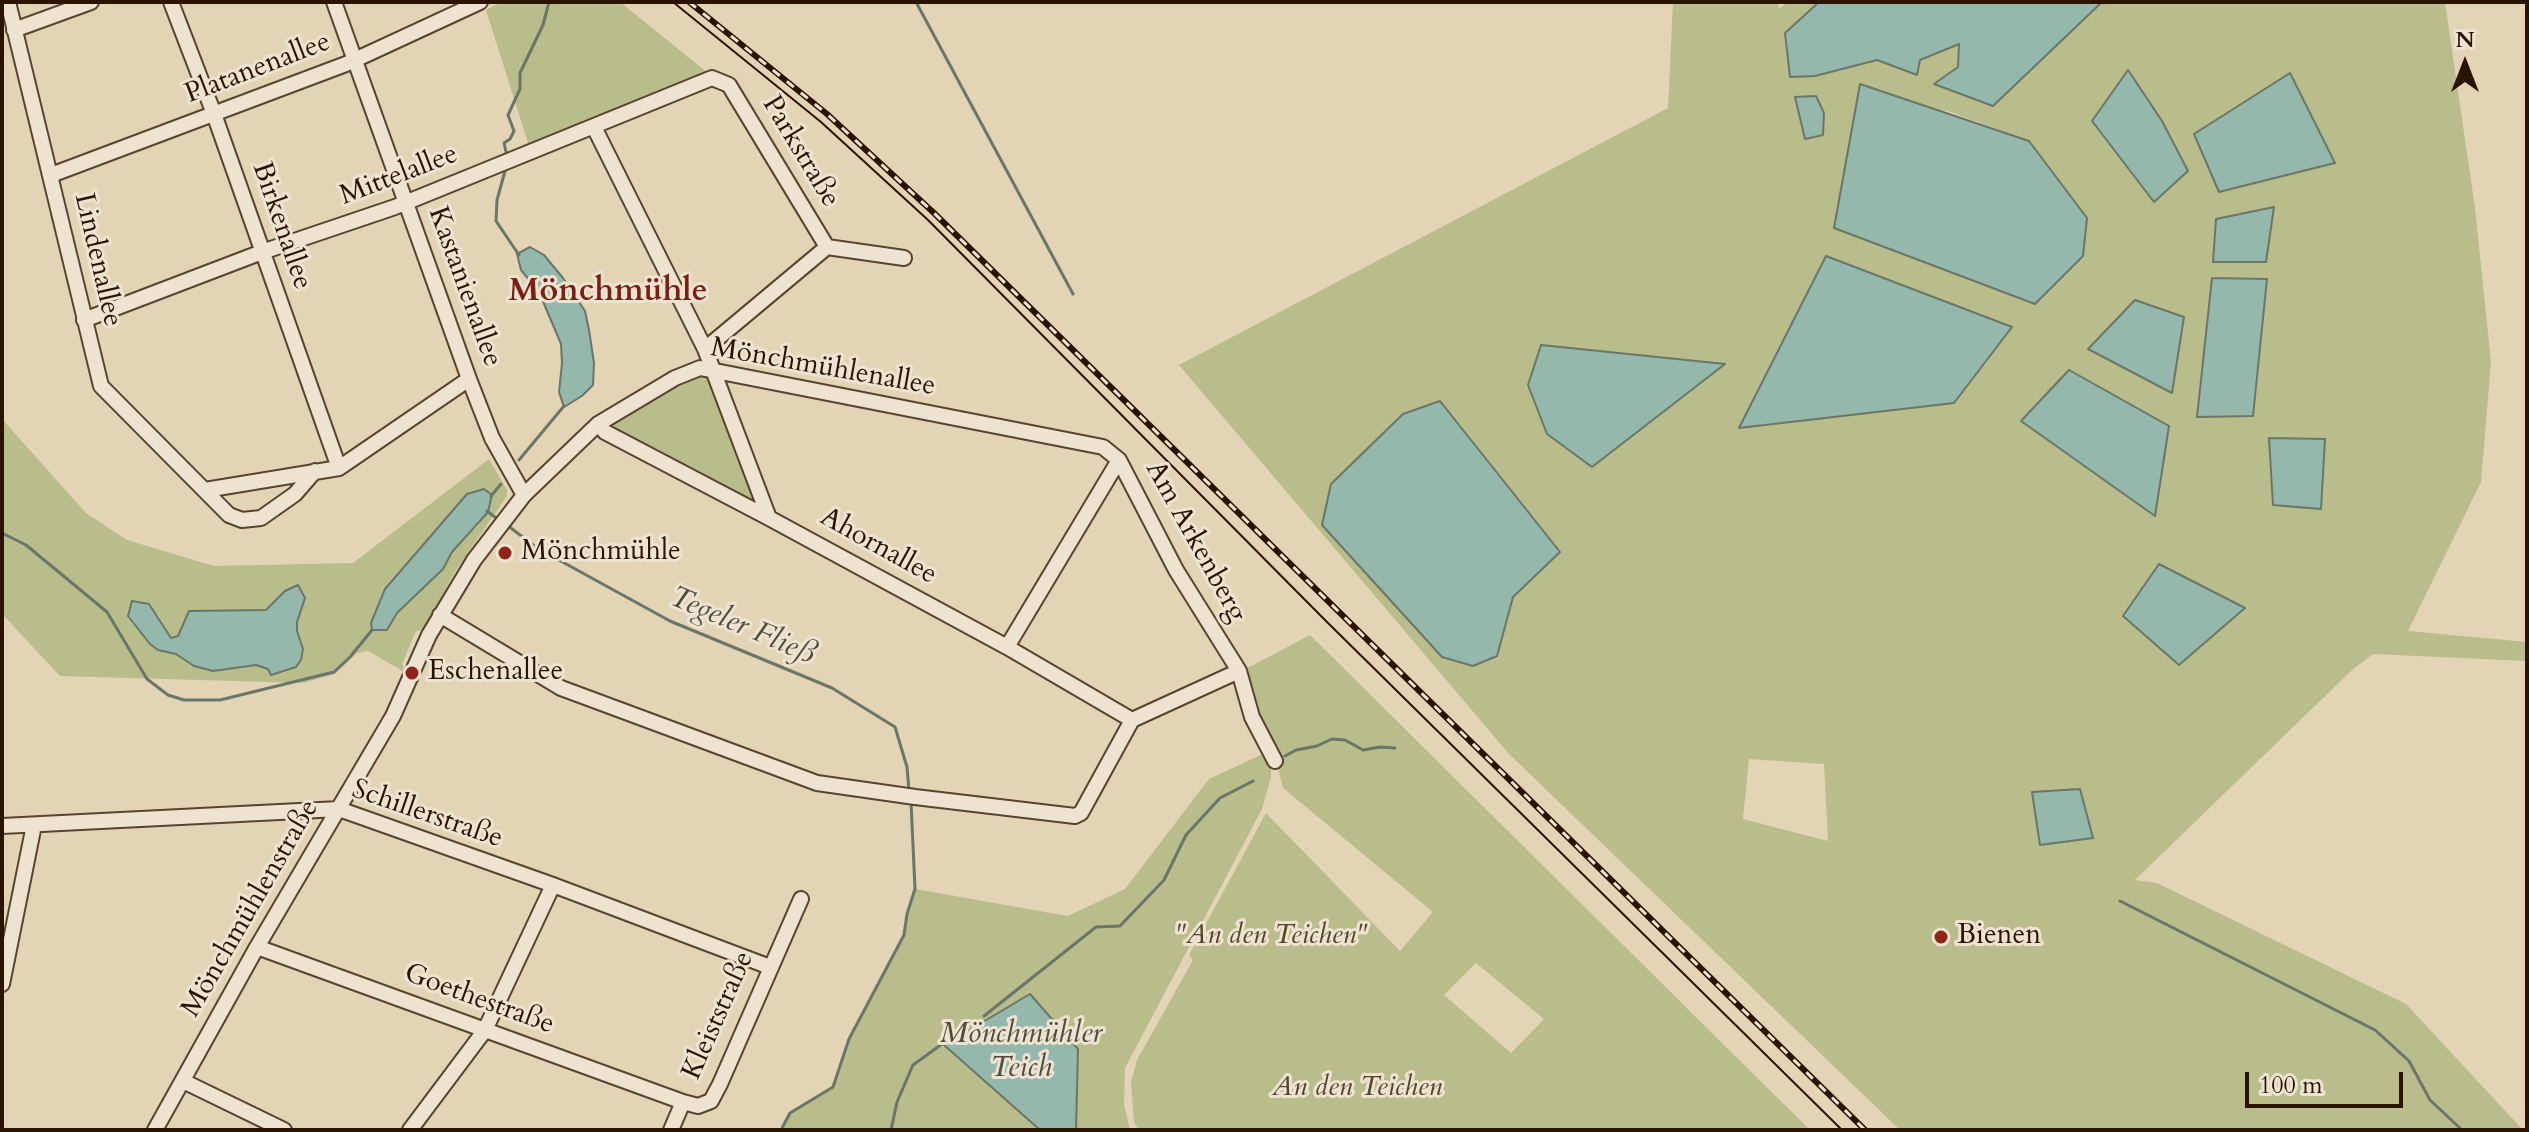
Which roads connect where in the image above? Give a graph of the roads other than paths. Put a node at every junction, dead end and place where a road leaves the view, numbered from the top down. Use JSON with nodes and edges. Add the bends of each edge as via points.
{"nodes":[{"id":1,"x":8,"y":2,"type":"edge"},
{"id":2,"x":91,"y":2,"type":"edge"},
{"id":3,"x":171,"y":2,"type":"edge"},
{"id":4,"x":334,"y":2,"type":"edge"},
{"id":5,"x":480,"y":2,"type":"edge"},
{"id":6,"x":14,"y":30,"type":"junction"},
{"id":7,"x":354,"y":59,"type":"junction"},
{"id":8,"x":729,"y":85,"type":"joint"},
{"id":9,"x":214,"y":114,"type":"junction"},
{"id":10,"x":594,"y":127,"type":"junction"},
{"id":11,"x":51,"y":175,"type":"junction"},
{"id":12,"x":406,"y":202,"type":"junction"},
{"id":13,"x":827,"y":247,"type":"junction"},
{"id":14,"x":262,"y":252,"type":"junction"},
{"id":15,"x":904,"y":258,"type":"dead end"},
{"id":16,"x":84,"y":320,"type":"junction"},
{"id":17,"x":705,"y":349,"type":"junction"},
{"id":18,"x":715,"y":372,"type":"junction"},
{"id":19,"x":469,"y":379,"type":"junction"},
{"id":20,"x":598,"y":424,"type":"junction"},
{"id":21,"x":1119,"y":460,"type":"junction"},
{"id":22,"x":339,"y":468,"type":"junction"},
{"id":23,"x":315,"y":471,"type":"junction"},
{"id":24,"x":205,"y":490,"type":"junction"},
{"id":25,"x":524,"y":495,"type":"junction"},
{"id":26,"x":769,"y":518,"type":"junction"},
{"id":27,"x":440,"y":615,"type":"junction"},
{"id":28,"x":1007,"y":647,"type":"junction"},
{"id":29,"x":1239,"y":671,"type":"junction"},
{"id":30,"x":393,"y":716,"type":"joint"},
{"id":31,"x":1132,"y":720,"type":"junction"},
{"id":32,"x":1275,"y":761,"type":"dead end"},
{"id":33,"x":339,"y":809,"type":"junction"},
{"id":34,"x":34,"y":825,"type":"junction"},
{"id":35,"x":2,"y":826,"type":"edge"},
{"id":36,"x":553,"y":885,"type":"junction"},
{"id":37,"x":801,"y":899,"type":"dead end"},
{"id":38,"x":257,"y":947,"type":"junction"},
{"id":39,"x":770,"y":967,"type":"junction"},
{"id":40,"x":2,"y":984,"type":"edge"},
{"id":41,"x":485,"y":1030,"type":"junction"},
{"id":42,"x":183,"y":1081,"type":"junction"},
{"id":43,"x":683,"y":1102,"type":"junction"},
{"id":44,"x":155,"y":1130,"type":"edge"},
{"id":45,"x":284,"y":1130,"type":"edge"},
{"id":46,"x":410,"y":1130,"type":"edge"},
{"id":47,"x":671,"y":1130,"type":"edge"}],
"edges":[{"from":1,"to":6,"type":"street","name":"Lindenallee"},
{"from":2,"to":6,"type":"street"},
{"from":3,"to":9,"type":"street","name":"Birkenallee"},
{"from":4,"to":7,"type":"street","name":"Kastanienallee"},
{"from":5,"to":7,"type":"street","name":"Platanenallee"},
{"from":6,"to":11,"type":"street","name":"Lindenallee"},
{"from":7,"to":9,"type":"street","name":"Platanenallee"},
{"from":7,"to":12,"type":"street","name":"Kastanienallee"},
{"from":8,"to":10,"type":"street","name":"Mittelallee","via":[[712,78]]},
{"from":8,"to":13,"type":"street","name":"Parkstraße"},
{"from":9,"to":11,"type":"street","name":"Platanenallee"},
{"from":9,"to":14,"type":"street","name":"Birkenallee"},
{"from":10,"to":12,"type":"street","name":"Mittelallee"},
{"from":10,"to":17,"type":"street"},
{"from":11,"to":16,"type":"street","name":"Lindenallee"},
{"from":12,"to":14,"type":"street","name":"Mittelallee"},
{"from":12,"to":19,"type":"street","name":"Kastanienallee"},
{"from":13,"to":15,"type":"street"},
{"from":13,"to":17,"type":"street"},
{"from":14,"to":16,"type":"street","name":"Mittelallee"},
{"from":14,"to":22,"type":"street","name":"Birkenallee"},
{"from":16,"to":24,"type":"street","name":"Lindenallee","via":[[101,386]]},
{"from":17,"to":18,"type":"street"},
{"from":18,"to":20,"type":"street","name":"Mönchmühlenallee","via":[[700,368],[675,378]]},
{"from":18,"to":21,"type":"street","name":"Mönchmühlenallee","via":[[1103,447]]},
{"from":18,"to":26,"type":"street"},
{"from":19,"to":22,"type":"street"},
{"from":19,"to":25,"type":"street","name":"Kastanienallee","via":[[492,438]]},
{"from":20,"to":25,"type":"street","name":"Mönchmühlenallee"},
{"from":20,"to":26,"type":"street","name":"Ahornallee"},
{"from":21,"to":28,"type":"street","name":"Am Arkenberg"},
{"from":21,"to":29,"type":"street","name":"Am Arkenberg","via":[[1176,570]]},
{"from":22,"to":23,"type":"street"},
{"from":23,"to":24,"type":"street"},
{"from":23,"to":24,"type":"street","name":"Lindenallee","via":[[295,494],[261,518],[229,515]]},
{"from":25,"to":27,"type":"street","name":"Mönchmühlenallee"},
{"from":26,"to":28,"type":"street","name":"Ahornallee"},
{"from":27,"to":30,"type":"street","name":"Mönchmühlenallee"},
{"from":27,"to":31,"type":"street","via":[[561,688],[817,783],[1075,816]]},
{"from":28,"to":31,"type":"street","name":"Ahornallee"},
{"from":29,"to":31,"type":"street"},
{"from":29,"to":32,"type":"street","name":"Am Arkenberg","via":[[1252,717]]},
{"from":30,"to":33,"type":"street","name":"Mönchmühlenstraße"},
{"from":33,"to":34,"type":"street","name":"Schillerstraße"},
{"from":33,"to":36,"type":"street","name":"Schillerstraße"},
{"from":33,"to":38,"type":"street","name":"Mönchmühlenstraße"},
{"from":34,"to":35,"type":"street","name":"Schillerstraße"},
{"from":34,"to":40,"type":"street"},
{"from":36,"to":39,"type":"street","name":"Schillerstraße"},
{"from":36,"to":41,"type":"street"},
{"from":37,"to":39,"type":"street","name":"Kleiststraße"},
{"from":38,"to":41,"type":"street","name":"Goethestraße"},
{"from":38,"to":42,"type":"street","name":"Mönchmühlenstraße"},
{"from":39,"to":43,"type":"street","name":"Kleiststraße","via":[[711,1101],[698,1106]]},
{"from":41,"to":43,"type":"street","name":"Goethestraße"},
{"from":41,"to":46,"type":"street"},
{"from":42,"to":44,"type":"street","name":"Mönchmühlenstraße"},
{"from":42,"to":45,"type":"street"},
{"from":43,"to":47,"type":"street","name":"Kleiststraße"}]}
